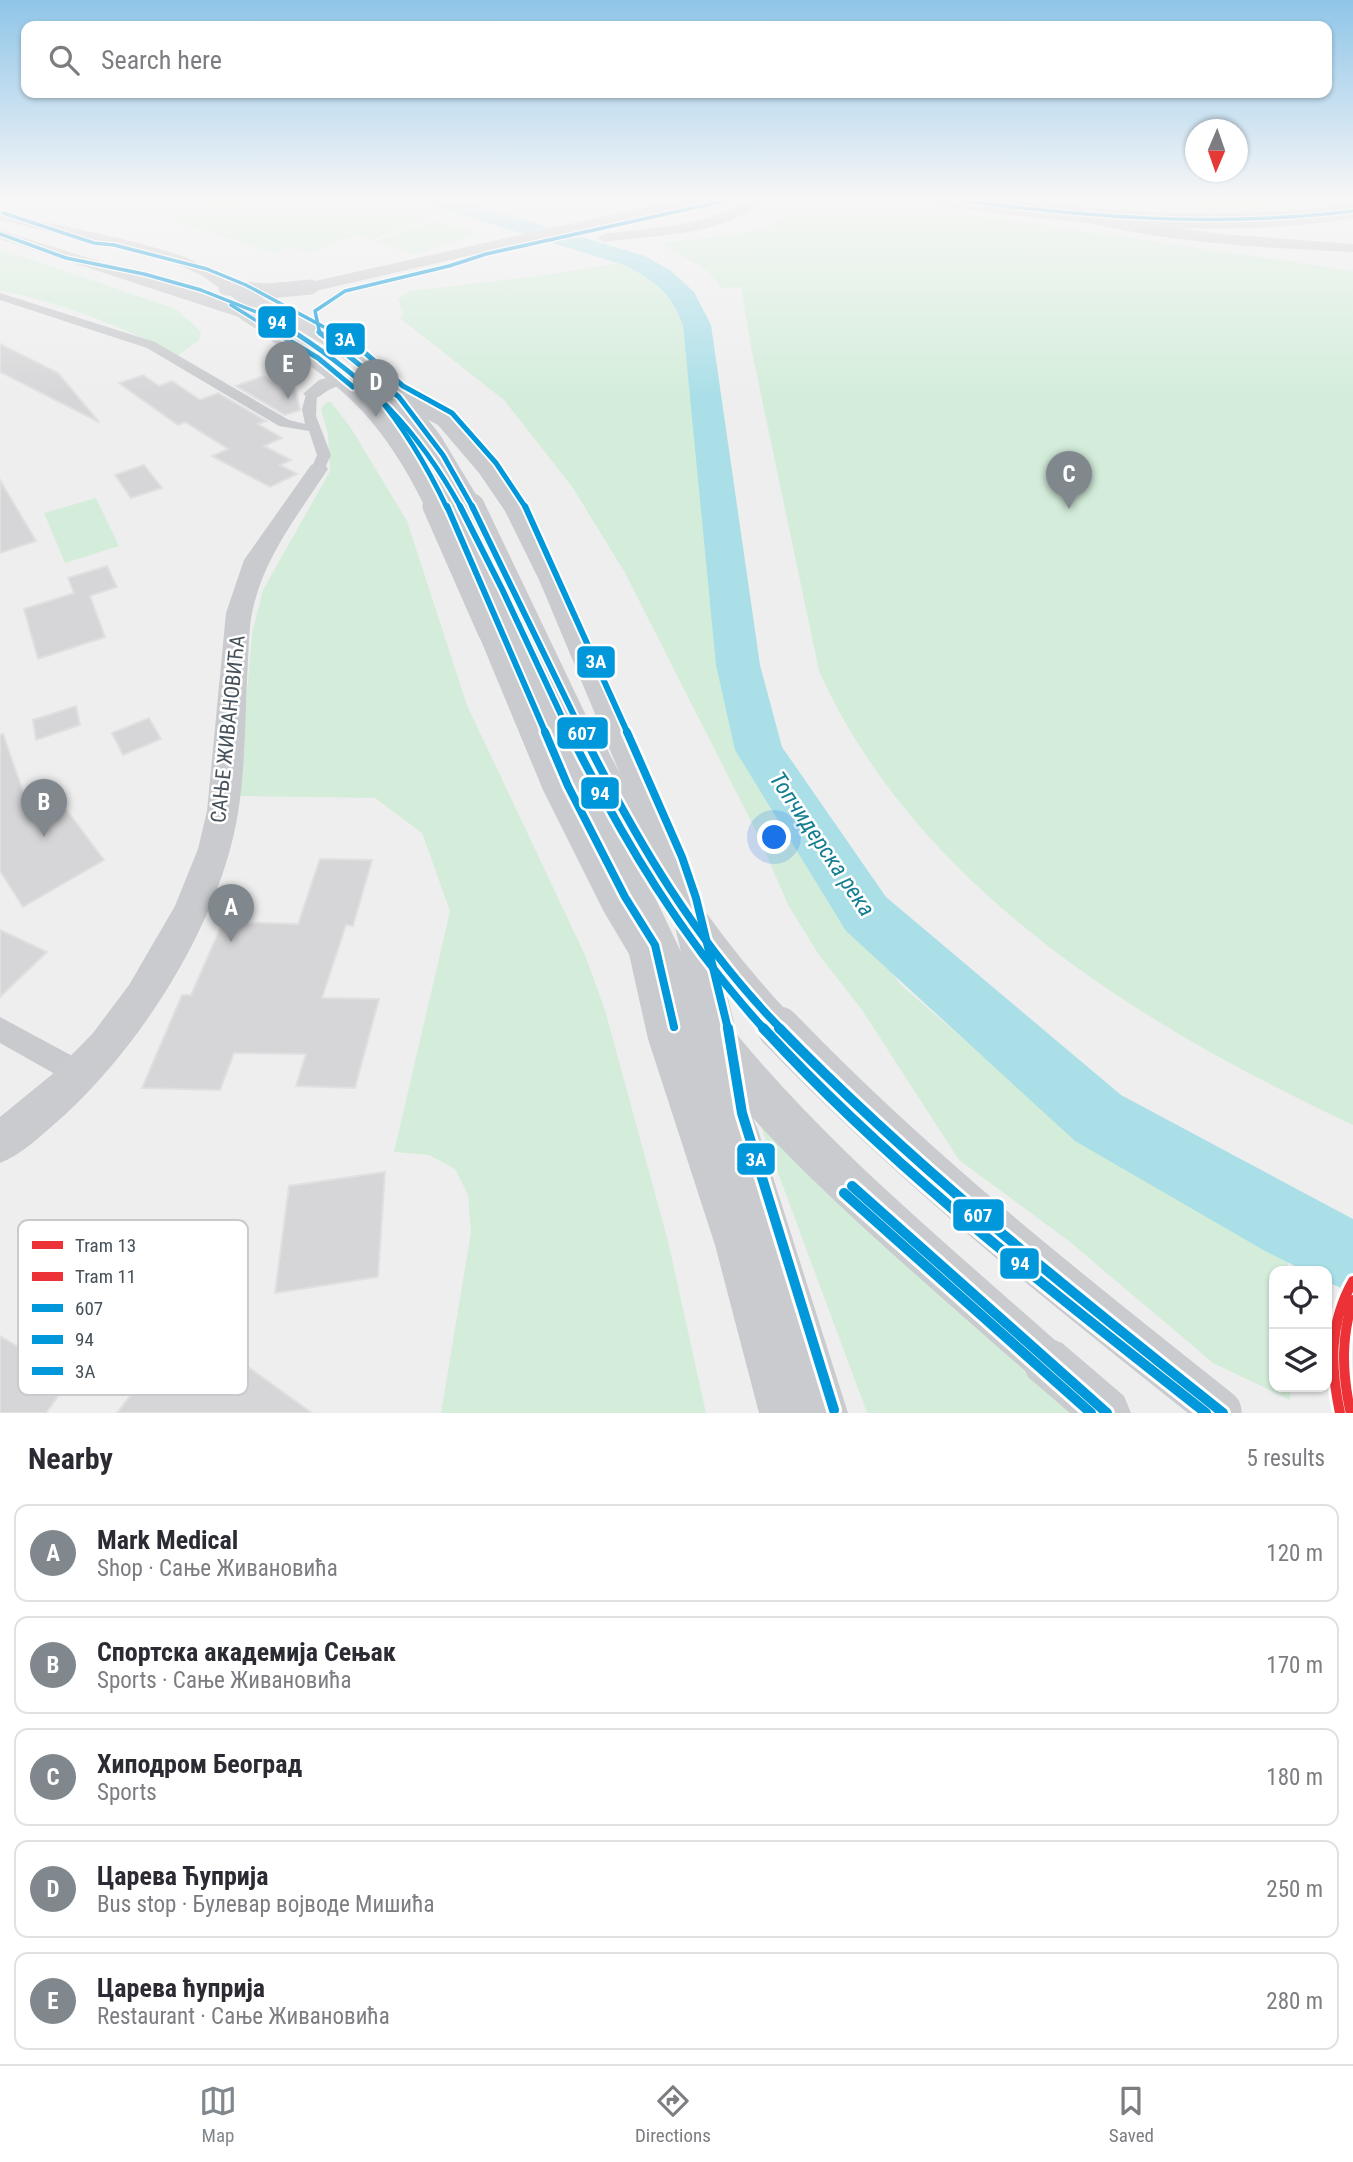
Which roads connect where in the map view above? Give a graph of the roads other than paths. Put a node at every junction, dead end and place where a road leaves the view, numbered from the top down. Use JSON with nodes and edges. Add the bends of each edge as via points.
{"nodes":[{"id":1,"x":92,"y":265,"type":"edge"},
{"id":2,"x":117,"y":265,"type":"edge"},
{"id":3,"x":146,"y":265,"type":"edge"},
{"id":4,"x":191,"y":265,"type":"edge"},
{"id":5,"x":432,"y":265,"type":"edge"},
{"id":6,"x":436,"y":265,"type":"edge"},
{"id":7,"x":311,"y":287,"type":"junction"},
{"id":8,"x":226,"y":288,"type":"junction"},
{"id":9,"x":345,"y":291,"type":"junction"},
{"id":10,"x":0,"y":296,"type":"edge"},
{"id":11,"x":254,"y":310,"type":"junction"},
{"id":12,"x":320,"y":335,"type":"junction"},
{"id":13,"x":358,"y":381,"type":"junction"},
{"id":14,"x":312,"y":394,"type":"joint"},
{"id":15,"x":397,"y":395,"type":"junction"},
{"id":16,"x":314,"y":428,"type":"junction"},
{"id":17,"x":318,"y":469,"type":"joint"},
{"id":18,"x":646,"y":950,"type":"junction"},
{"id":19,"x":0,"y":1029,"type":"edge"},
{"id":20,"x":80,"y":1074,"type":"junction"},
{"id":21,"x":732,"y":1115,"type":"junction"},
{"id":22,"x":0,"y":1143,"type":"edge"},
{"id":23,"x":1223,"y":1412,"type":"edge"},
{"id":24,"x":783,"y":1413,"type":"edge"},
{"id":25,"x":824,"y":1413,"type":"edge"},
{"id":26,"x":1107,"y":1413,"type":"edge"}],
"edges":[{"from":1,"to":11,"type":"main road","via":[[173,292]]},
{"from":2,"to":11,"type":"main road"},
{"from":3,"to":8,"type":"main road"},
{"from":4,"to":11,"type":"main road","via":[[237,293]]},
{"from":5,"to":7,"type":"main road"},
{"from":6,"to":9,"type":"main road"},
{"from":7,"to":8,"type":"main road","bridge":true},
{"from":7,"to":11,"type":"main road","bridge":true},
{"from":8,"to":11,"type":"main road","bridge":true},
{"from":9,"to":11,"type":"main road"},
{"from":9,"to":12,"type":"main road","via":[[315,312]]},
{"from":10,"to":16,"type":"street","via":[[151,345],[284,423]]},
{"from":11,"to":12,"type":"main road"},
{"from":11,"to":13,"type":"main road"},
{"from":11,"to":18,"type":"main road","bridge":true,"via":[[343,378],[407,451],[447,531],[558,790]]},
{"from":12,"to":15,"type":"main road","via":[[358,360]]},
{"from":13,"to":14,"type":"main road","name":"САЊЕ ЖИВАНОВИЋА","via":[[327,384]]},
{"from":13,"to":21,"type":"main road","via":[[419,443],[469,526],[646,910]]},
{"from":14,"to":16,"type":"street","name":"САЊЕ ЖИВАНОВИЋА","via":[[308,405]]},
{"from":15,"to":21,"type":"main road","via":[[445,421],[487,469],[516,511],[552,582],[686,901],[717,1024]]},
{"from":15,"to":23,"type":"main road","bridge":true,"via":[[427,429],[461,484],[626,819],[716,957],[814,1066],[867,1117],[1000,1234]]},
{"from":16,"to":17,"type":"street","name":"САЊЕ ЖИВАНОВИЋА","via":[[324,455]]},
{"from":17,"to":20,"type":"main road","name":"САЊЕ ЖИВАНОВИЋА","via":[[256,560],[246,586],[239,612],[224,804],[198,893],[149,983],[106,1047]]},
{"from":18,"to":24,"type":"main road","via":[[667,1040],[737,1245]]},
{"from":18,"to":26,"type":"main road","bridge":true,"via":[[745,1076],[808,1143]]},
{"from":19,"to":20,"type":"street"},
{"from":20,"to":22,"type":"main road","name":"САЊЕ ЖИВАНОВИЋА"},
{"from":21,"to":25,"type":"main road"}]}
